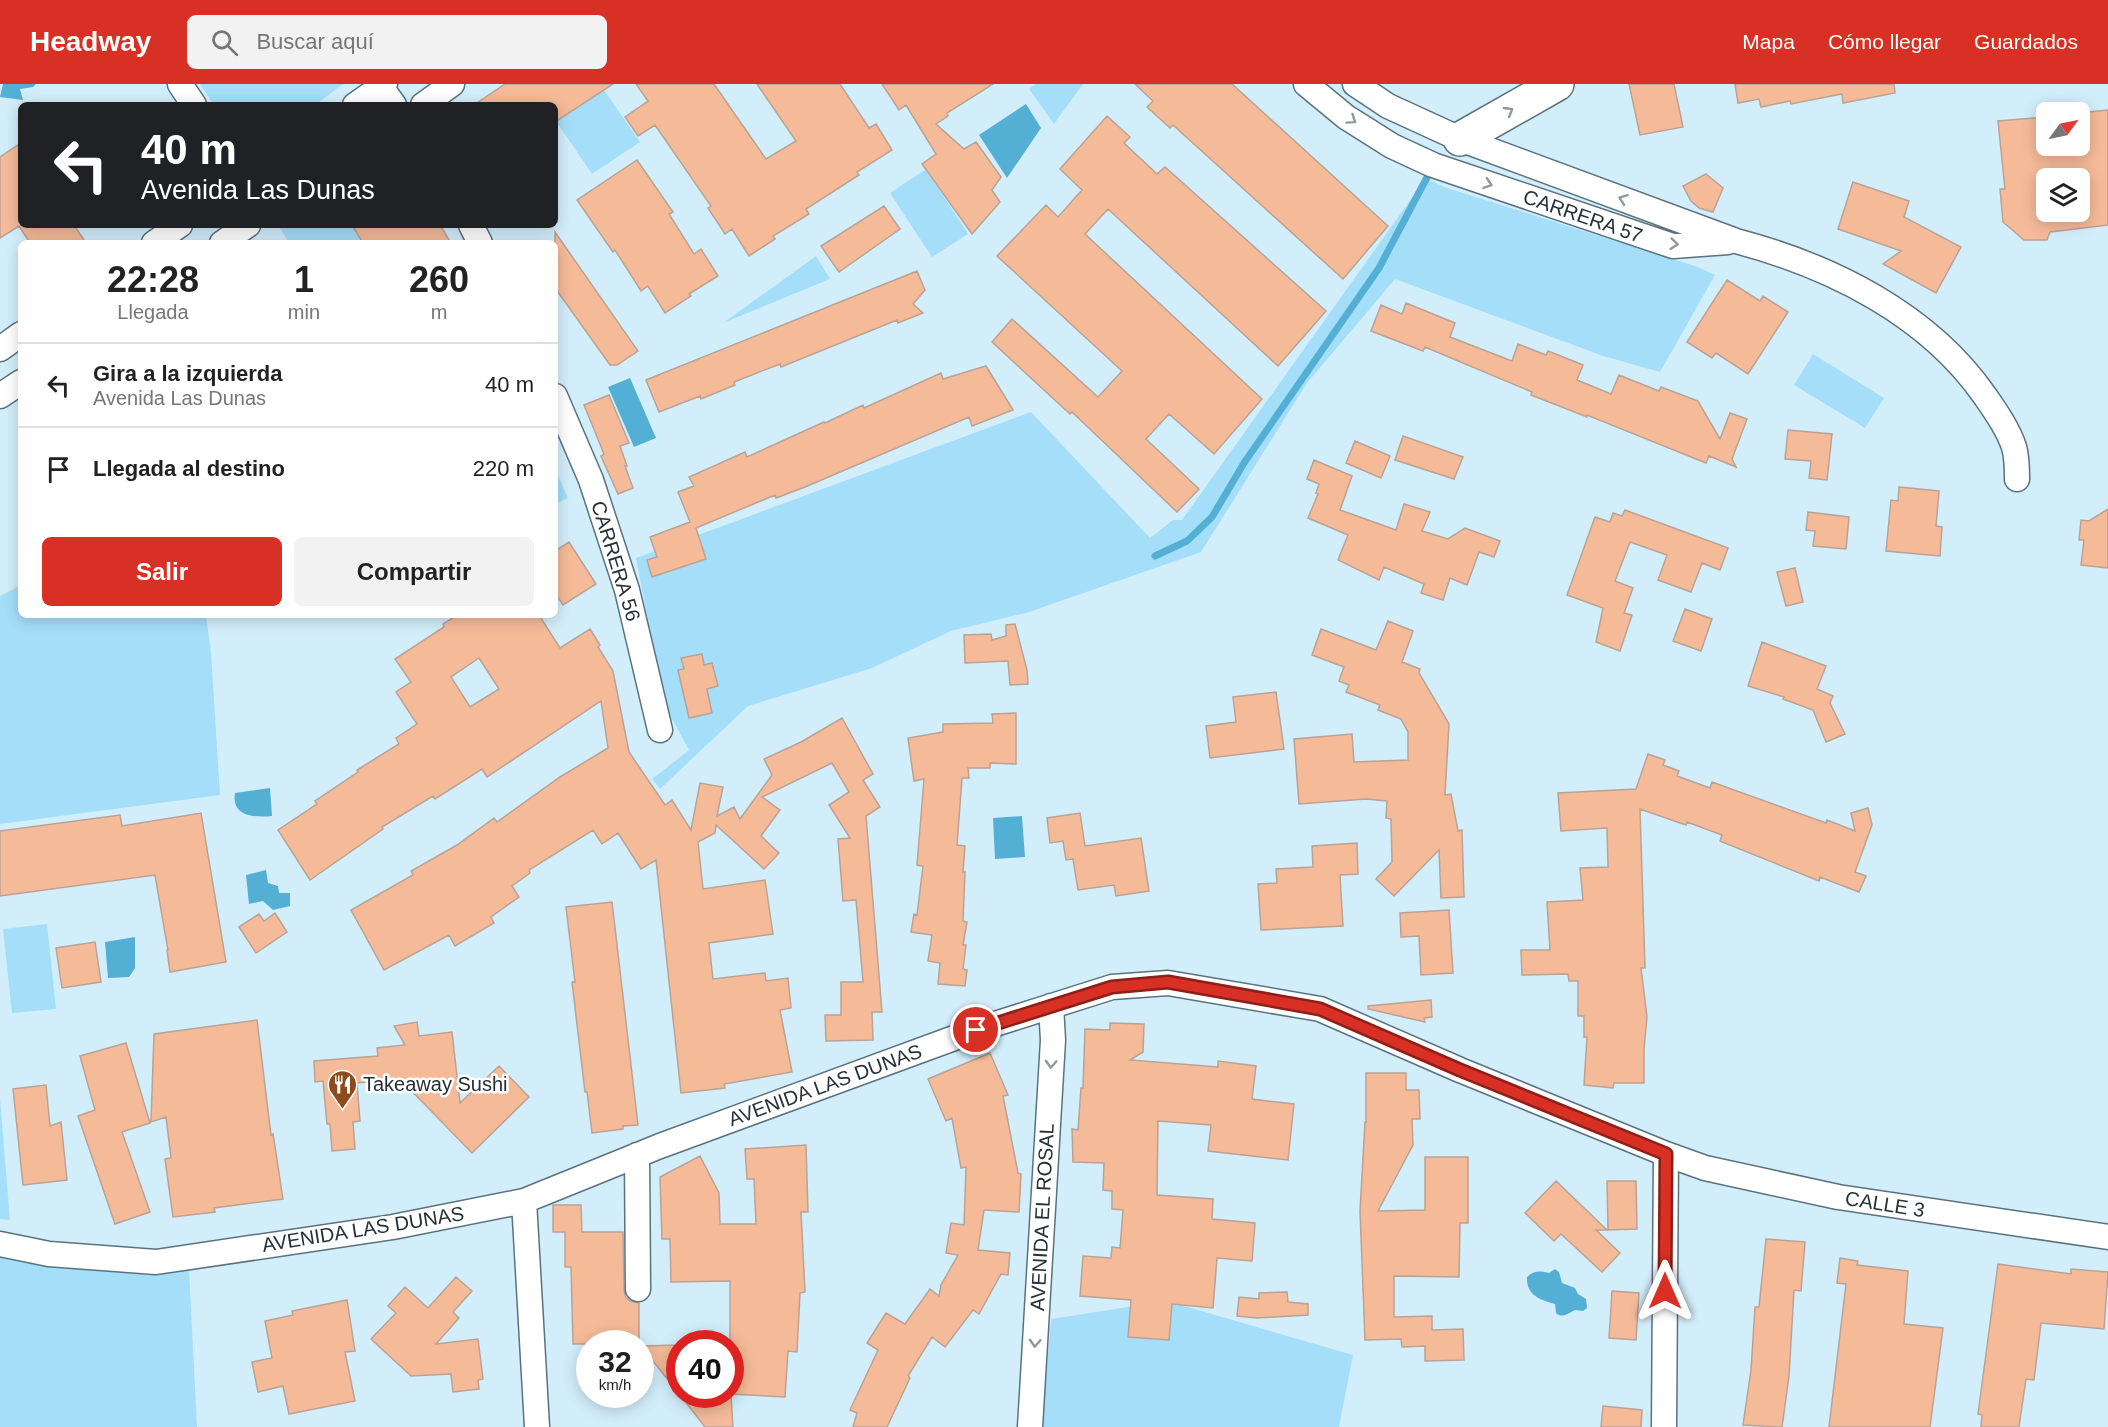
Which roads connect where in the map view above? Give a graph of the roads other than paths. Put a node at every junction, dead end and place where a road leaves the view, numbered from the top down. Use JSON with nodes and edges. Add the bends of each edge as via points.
{"nodes":[{"id":1,"x":180,"y":84,"type":"edge"},
{"id":2,"x":452,"y":84,"type":"edge"},
{"id":3,"x":1306,"y":84,"type":"edge"},
{"id":4,"x":1355,"y":84,"type":"edge"},
{"id":5,"x":1557,"y":84,"type":"edge"},
{"id":6,"x":387,"y":92,"type":"edge"},
{"id":7,"x":192,"y":102,"type":"edge"},
{"id":8,"x":362,"y":102,"type":"edge"},
{"id":9,"x":427,"y":102,"type":"edge"},
{"id":10,"x":1460,"y":139,"type":"junction"},
{"id":11,"x":1433,"y":165,"type":"junction"},
{"id":12,"x":176,"y":228,"type":"edge"},
{"id":13,"x":244,"y":228,"type":"edge"},
{"id":14,"x":158,"y":240,"type":"edge"},
{"id":15,"x":226,"y":240,"type":"edge"},
{"id":16,"x":1736,"y":241,"type":"junction"},
{"id":17,"x":18,"y":336,"type":"edge"},
{"id":18,"x":0,"y":349,"type":"edge"},
{"id":19,"x":18,"y":384,"type":"edge"},
{"id":20,"x":0,"y":396,"type":"edge"},
{"id":21,"x":558,"y":403,"type":"edge"},
{"id":22,"x":2017,"y":479,"type":"dead end"},
{"id":23,"x":660,"y":730,"type":"dead end"},
{"id":24,"x":1051,"y":1006,"type":"junction"},
{"id":25,"x":1666,"y":1154,"type":"junction"},
{"id":26,"x":637,"y":1155,"type":"junction"},
{"id":27,"x":524,"y":1201,"type":"junction"},
{"id":28,"x":2108,"y":1237,"type":"edge"},
{"id":29,"x":0,"y":1244,"type":"edge"},
{"id":30,"x":638,"y":1289,"type":"dead end"},
{"id":31,"x":537,"y":1427,"type":"edge"},
{"id":32,"x":1030,"y":1427,"type":"edge"},
{"id":33,"x":1664,"y":1427,"type":"edge"}],
"edges":[{"from":1,"to":7,"type":"street"},
{"from":2,"to":9,"type":"street"},
{"from":3,"to":11,"type":"street","name":"CARRERA 57","one_way":true,"via":[[1346,117],[1392,146]]},
{"from":4,"to":10,"type":"street","name":"CARRERA 57","via":[[1388,106]]},
{"from":10,"to":5,"type":"highway","one_way":true},
{"from":6,"to":8,"type":"street"},
{"from":10,"to":11,"type":"street"},
{"from":16,"to":10,"type":"street","name":"CARRERA 57","one_way":true},
{"from":11,"to":16,"type":"street","name":"CARRERA 57","one_way":true,"via":[[1673,246]]},
{"from":12,"to":14,"type":"street"},
{"from":13,"to":15,"type":"street"},
{"from":16,"to":22,"type":"street","name":"CARRERA 57","via":[[1772,251],[1842,280],[1911,321],[1943,346],[1997,414],[2015,449]]},
{"from":17,"to":18,"type":"street"},
{"from":19,"to":20,"type":"street"},
{"from":21,"to":23,"type":"street","name":"CARRERA 56","via":[[591,480],[627,590]]},
{"from":24,"to":25,"type":"street","name":"AVENIDA LAS DUNAS","via":[[1112,987],[1168,982],[1320,1009]]},
{"from":24,"to":26,"type":"street","name":"AVENIDA LAS DUNAS"},
{"from":24,"to":32,"type":"street","name":"AVENIDA EL ROSAL","one_way":true,"via":[[1053,1040]]},
{"from":25,"to":28,"type":"street","name":"CALLE 3","via":[[1704,1168],[1838,1197]]},
{"from":25,"to":33,"type":"street"},
{"from":26,"to":27,"type":"street","name":"AVENIDA LAS DUNAS"},
{"from":26,"to":30,"type":"street"},
{"from":27,"to":29,"type":"street","name":"AVENIDA LAS DUNAS","via":[[393,1227],[156,1262],[49,1254]]},
{"from":27,"to":31,"type":"street"}]}
